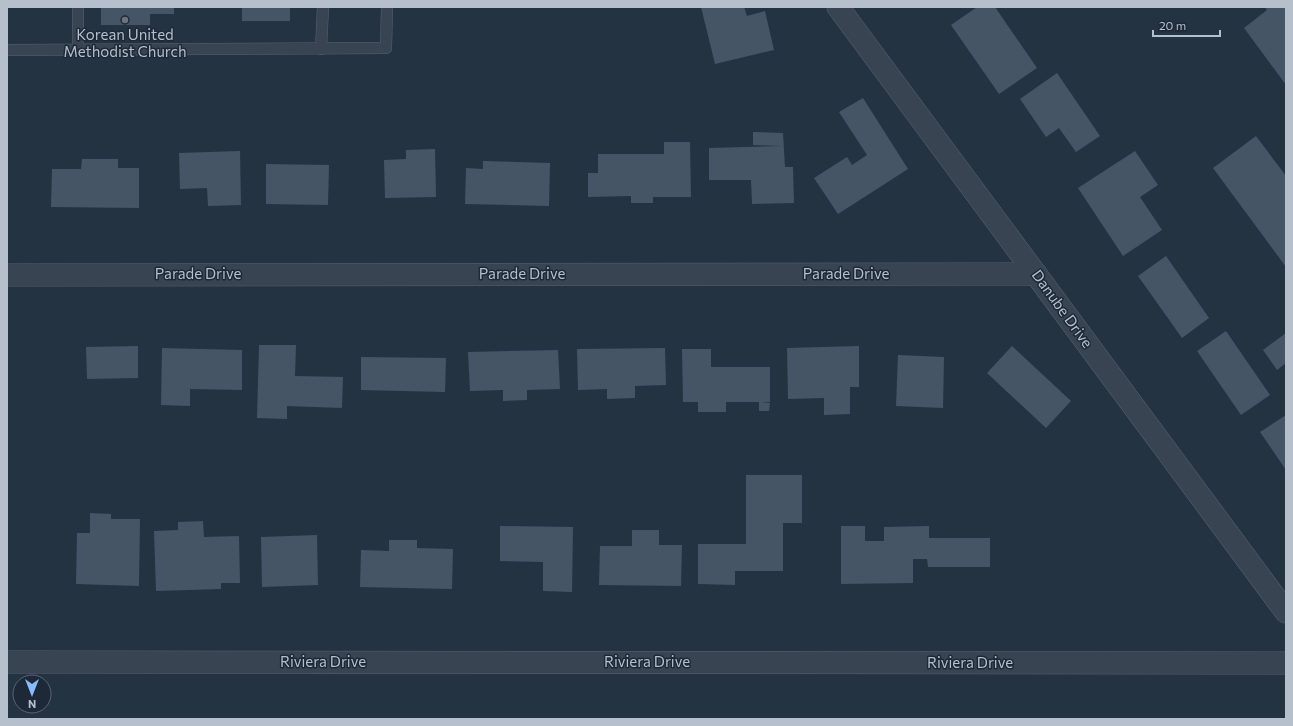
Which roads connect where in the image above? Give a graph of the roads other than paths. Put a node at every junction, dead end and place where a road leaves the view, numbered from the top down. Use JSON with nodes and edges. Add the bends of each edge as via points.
{"nodes":[{"id":1,"x":78,"y":7,"type":"edge"},
{"id":2,"x":323,"y":7,"type":"edge"},
{"id":3,"x":387,"y":7,"type":"edge"},
{"id":4,"x":838,"y":7,"type":"edge"},
{"id":5,"x":321,"y":49,"type":"junction"},
{"id":6,"x":7,"y":50,"type":"edge"},
{"id":7,"x":78,"y":50,"type":"junction"},
{"id":8,"x":1036,"y":274,"type":"junction"},
{"id":9,"x":7,"y":275,"type":"edge"},
{"id":10,"x":1286,"y":612,"type":"edge"},
{"id":11,"x":7,"y":662,"type":"edge"},
{"id":12,"x":1286,"y":663,"type":"edge"}],
"edges":[{"from":1,"to":7,"type":"lane"},
{"from":2,"to":5,"type":"lane"},
{"from":3,"to":5,"type":"lane","via":[[386,48]]},
{"from":4,"to":8,"type":"street","name":"Danube Drive"},
{"from":5,"to":7,"type":"lane"},
{"from":6,"to":7,"type":"lane"},
{"from":8,"to":9,"type":"street","name":"Parade Drive"},
{"from":8,"to":10,"type":"street","name":"Danube Drive"},
{"from":11,"to":12,"type":"street","name":"Riviera Drive"}]}
